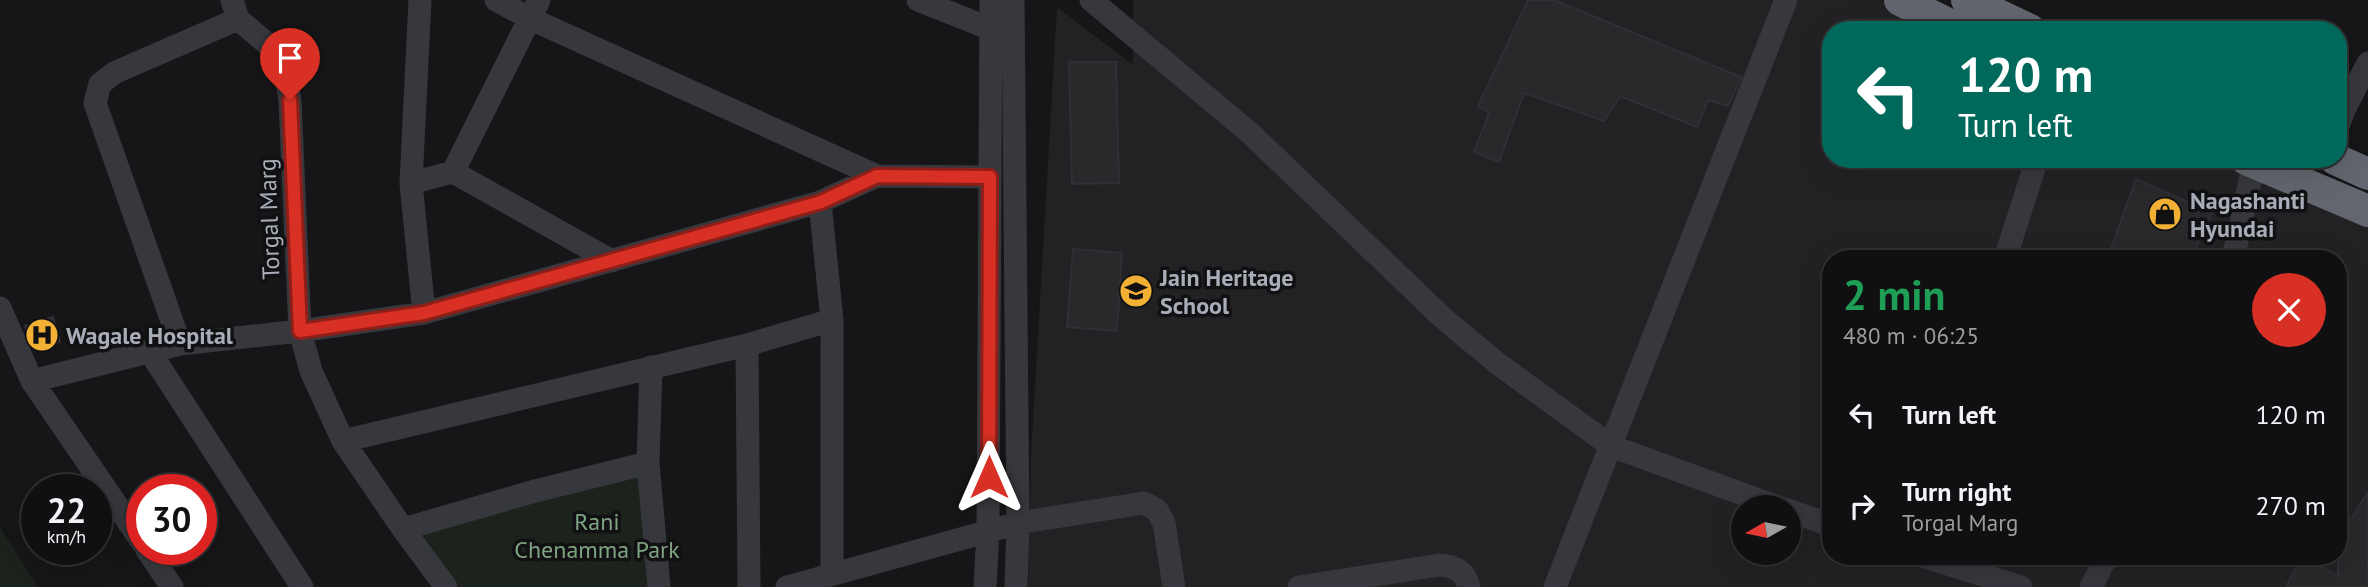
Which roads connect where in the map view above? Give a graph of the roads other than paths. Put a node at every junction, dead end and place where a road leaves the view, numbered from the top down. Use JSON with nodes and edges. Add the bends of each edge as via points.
{"nodes":[{"id":1,"x":420,"y":0,"type":"edge"},
{"id":2,"x":496,"y":0,"type":"edge"},
{"id":3,"x":918,"y":0,"type":"edge"},
{"id":4,"x":991,"y":0,"type":"edge"},
{"id":5,"x":1013,"y":0,"type":"edge"},
{"id":6,"x":1091,"y":0,"type":"edge"},
{"id":7,"x":1786,"y":0,"type":"edge"},
{"id":8,"x":1900,"y":0,"type":"edge"},
{"id":9,"x":1967,"y":0,"type":"edge"},
{"id":10,"x":235,"y":10,"type":"edge"},
{"id":11,"x":535,"y":10,"type":"edge"},
{"id":12,"x":1942,"y":21,"type":"edge"},
{"id":13,"x":2012,"y":21,"type":"edge"},
{"id":14,"x":991,"y":29,"type":"junction"},
{"id":15,"x":2368,"y":62,"type":"edge"},
{"id":16,"x":2347,"y":107,"type":"edge"},
{"id":17,"x":2347,"y":164,"type":"edge"},
{"id":18,"x":2034,"y":168,"type":"edge"},
{"id":19,"x":2249,"y":168,"type":"edge"},
{"id":20,"x":2267,"y":168,"type":"edge"},
{"id":21,"x":453,"y":172,"type":"junction"},
{"id":22,"x":2368,"y":174,"type":"edge"},
{"id":23,"x":877,"y":176,"type":"junction"},
{"id":24,"x":990,"y":177,"type":"junction"},
{"id":25,"x":411,"y":183,"type":"junction"},
{"id":26,"x":821,"y":202,"type":"junction"},
{"id":27,"x":2368,"y":211,"type":"edge"},
{"id":28,"x":2008,"y":250,"type":"edge"},
{"id":29,"x":2235,"y":250,"type":"edge"},
{"id":30,"x":612,"y":261,"type":"junction"},
{"id":31,"x":0,"y":308,"type":"edge"},
{"id":32,"x":424,"y":313,"type":"junction"},
{"id":33,"x":832,"y":320,"type":"junction"},
{"id":34,"x":300,"y":331,"type":"junction"},
{"id":35,"x":180,"y":344,"type":"junction"},
{"id":36,"x":747,"y":345,"type":"junction"},
{"id":37,"x":150,"y":352,"type":"junction"},
{"id":38,"x":651,"y":367,"type":"junction"},
{"id":39,"x":32,"y":382,"type":"junction"},
{"id":40,"x":343,"y":441,"type":"junction"},
{"id":41,"x":1611,"y":446,"type":"junction"},
{"id":42,"x":648,"y":463,"type":"junction"},
{"id":43,"x":1745,"y":495,"type":"edge"},
{"id":44,"x":1801,"y":515,"type":"edge"},
{"id":45,"x":126,"y":519,"type":"edge"},
{"id":46,"x":1822,"y":522,"type":"edge"},
{"id":47,"x":1018,"y":523,"type":"junction"},
{"id":48,"x":403,"y":529,"type":"junction"},
{"id":49,"x":988,"y":531,"type":"junction"},
{"id":50,"x":157,"y":565,"type":"edge"},
{"id":51,"x":1951,"y":565,"type":"edge"},
{"id":52,"x":2102,"y":565,"type":"edge"},
{"id":53,"x":832,"y":574,"type":"junction"},
{"id":54,"x":1308,"y":586,"type":"edge"},
{"id":55,"x":172,"y":587,"type":"edge"},
{"id":56,"x":302,"y":587,"type":"edge"},
{"id":57,"x":446,"y":587,"type":"edge"},
{"id":58,"x":659,"y":587,"type":"edge"},
{"id":59,"x":749,"y":587,"type":"edge"},
{"id":60,"x":787,"y":587,"type":"edge"},
{"id":61,"x":985,"y":587,"type":"edge"},
{"id":62,"x":1016,"y":587,"type":"edge"},
{"id":63,"x":1174,"y":587,"type":"edge"},
{"id":64,"x":1469,"y":587,"type":"edge"},
{"id":65,"x":1555,"y":587,"type":"edge"},
{"id":66,"x":2021,"y":587,"type":"edge"},
{"id":67,"x":2091,"y":587,"type":"edge"}],
"edges":[{"from":1,"to":25,"type":"street"},
{"from":2,"to":11,"type":"street"},
{"from":3,"to":14,"type":"street"},
{"from":4,"to":14,"type":"street"},
{"from":5,"to":47,"type":"street"},
{"from":6,"to":41,"type":"street","via":[[1250,133],[1444,319]]},
{"from":7,"to":41,"type":"street"},
{"from":8,"to":12,"type":"highway"},
{"from":9,"to":13,"type":"highway"},
{"from":10,"to":34,"type":"street","name":"Torgal Marg","via":[[272,48],[285,70]]},
{"from":10,"to":35,"type":"street","via":[[114,73],[100,84],[95,103]]},
{"from":11,"to":21,"type":"street"},
{"from":11,"to":23,"type":"street"},
{"from":14,"to":24,"type":"street"},
{"from":15,"to":16,"type":"street"},
{"from":17,"to":22,"type":"highway"},
{"from":18,"to":28,"type":"street"},
{"from":19,"to":29,"type":"street"},
{"from":20,"to":27,"type":"highway"},
{"from":21,"to":25,"type":"street"},
{"from":21,"to":30,"type":"street"},
{"from":23,"to":24,"type":"street"},
{"from":23,"to":26,"type":"street"},
{"from":24,"to":49,"type":"street"},
{"from":25,"to":32,"type":"street"},
{"from":26,"to":30,"type":"street"},
{"from":26,"to":33,"type":"street"},
{"from":30,"to":32,"type":"street"},
{"from":31,"to":39,"type":"street"},
{"from":32,"to":34,"type":"street"},
{"from":33,"to":36,"type":"street"},
{"from":33,"to":53,"type":"street"},
{"from":34,"to":35,"type":"street"},
{"from":34,"to":40,"type":"street","name":"Torgal Marg"},
{"from":35,"to":37,"type":"street"},
{"from":36,"to":38,"type":"street"},
{"from":36,"to":59,"type":"street"},
{"from":37,"to":39,"type":"street"},
{"from":37,"to":56,"type":"street"},
{"from":38,"to":40,"type":"street"},
{"from":38,"to":42,"type":"street"},
{"from":39,"to":45,"type":"street"},
{"from":40,"to":48,"type":"street","name":"Torgal Marg"},
{"from":41,"to":43,"type":"street"},
{"from":41,"to":65,"type":"street"},
{"from":42,"to":48,"type":"street"},
{"from":42,"to":58,"type":"street"},
{"from":44,"to":46,"type":"street"},
{"from":47,"to":49,"type":"street"},
{"from":47,"to":62,"type":"street"},
{"from":47,"to":63,"type":"street","via":[[1144,503],[1157,510],[1164,523]]},
{"from":48,"to":57,"type":"street","name":"Torgal Marg"},
{"from":49,"to":53,"type":"street"},
{"from":49,"to":61,"type":"street"},
{"from":50,"to":55,"type":"street"},
{"from":51,"to":66,"type":"street"},
{"from":52,"to":67,"type":"street"},
{"from":53,"to":60,"type":"street"},
{"from":54,"to":64,"type":"street","via":[[1439,565],[1459,570]]}]}
